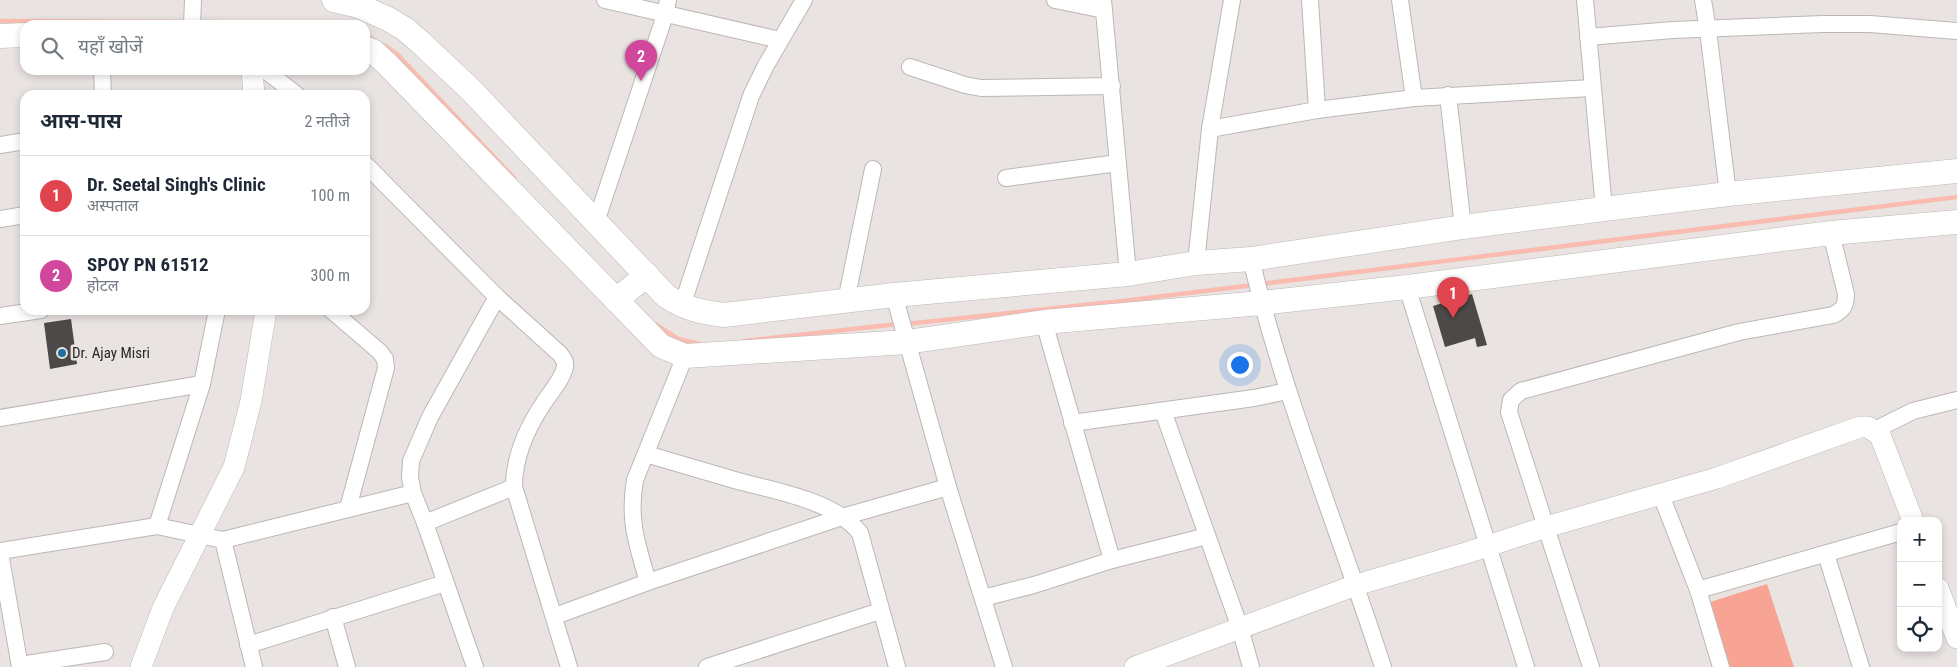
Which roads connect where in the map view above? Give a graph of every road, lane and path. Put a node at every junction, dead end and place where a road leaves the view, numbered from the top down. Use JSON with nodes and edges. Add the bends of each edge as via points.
{"nodes":[{"id":1,"x":334,"y":0,"type":"edge"},
{"id":2,"x":605,"y":0,"type":"edge"},
{"id":3,"x":804,"y":0,"type":"edge"},
{"id":4,"x":1055,"y":0,"type":"edge"},
{"id":5,"x":1232,"y":0,"type":"edge"},
{"id":6,"x":1310,"y":0,"type":"edge"},
{"id":7,"x":1400,"y":0,"type":"edge"},
{"id":8,"x":1585,"y":0,"type":"edge"},
{"id":9,"x":1703,"y":0,"type":"edge"},
{"id":10,"x":193,"y":2,"type":"edge"},
{"id":11,"x":1104,"y":5,"type":"edge"},
{"id":12,"x":667,"y":8,"type":"edge"},
{"id":13,"x":192,"y":20,"type":"edge"},
{"id":14,"x":1708,"y":30,"type":"junction"},
{"id":15,"x":1957,"y":31,"type":"edge"},
{"id":16,"x":20,"y":35,"type":"edge"},
{"id":17,"x":0,"y":36,"type":"edge"},
{"id":18,"x":1588,"y":37,"type":"junction"},
{"id":19,"x":780,"y":40,"type":"junction"},
{"id":20,"x":370,"y":50,"type":"edge"},
{"id":21,"x":910,"y":67,"type":"dead end"},
{"id":22,"x":102,"y":75,"type":"edge"},
{"id":23,"x":252,"y":75,"type":"edge"},
{"id":24,"x":271,"y":75,"type":"edge"},
{"id":25,"x":1112,"y":86,"type":"junction"},
{"id":26,"x":1592,"y":88,"type":"junction"},
{"id":27,"x":103,"y":90,"type":"edge"},
{"id":28,"x":254,"y":90,"type":"edge"},
{"id":29,"x":291,"y":90,"type":"edge"},
{"id":30,"x":1448,"y":95,"type":"junction"},
{"id":31,"x":1414,"y":98,"type":"junction"},
{"id":32,"x":1317,"y":110,"type":"junction"},
{"id":33,"x":1210,"y":129,"type":"junction"},
{"id":34,"x":20,"y":142,"type":"edge"},
{"id":35,"x":0,"y":145,"type":"edge"},
{"id":36,"x":1118,"y":163,"type":"junction"},
{"id":37,"x":370,"y":169,"type":"edge"},
{"id":38,"x":873,"y":169,"type":"dead end"},
{"id":39,"x":1957,"y":171,"type":"edge"},
{"id":40,"x":1006,"y":178,"type":"dead end"},
{"id":41,"x":1728,"y":194,"type":"junction"},
{"id":42,"x":1604,"y":210,"type":"junction"},
{"id":43,"x":20,"y":216,"type":"edge"},
{"id":44,"x":0,"y":219,"type":"edge"},
{"id":45,"x":596,"y":222,"type":"junction"},
{"id":46,"x":1957,"y":222,"type":"edge"},
{"id":47,"x":1463,"y":227,"type":"junction"},
{"id":48,"x":1831,"y":233,"type":"junction"},
{"id":49,"x":1196,"y":263,"type":"junction"},
{"id":50,"x":1252,"y":265,"type":"junction"},
{"id":51,"x":1128,"y":274,"type":"junction"},
{"id":52,"x":1407,"y":287,"type":"junction"},
{"id":53,"x":631,"y":289,"type":"junction"},
{"id":54,"x":497,"y":297,"type":"junction"},
{"id":55,"x":1260,"y":299,"type":"junction"},
{"id":56,"x":896,"y":300,"type":"junction"},
{"id":57,"x":846,"y":301,"type":"junction"},
{"id":58,"x":682,"y":306,"type":"junction"},
{"id":59,"x":20,"y":313,"type":"edge"},
{"id":60,"x":215,"y":315,"type":"edge"},
{"id":61,"x":265,"y":315,"type":"edge"},
{"id":62,"x":337,"y":315,"type":"edge"},
{"id":63,"x":0,"y":316,"type":"edge"},
{"id":64,"x":1044,"y":322,"type":"junction"},
{"id":65,"x":905,"y":335,"type":"junction"},
{"id":66,"x":685,"y":356,"type":"junction"},
{"id":67,"x":202,"y":384,"type":"junction"},
{"id":68,"x":1288,"y":391,"type":"junction"},
{"id":69,"x":1957,"y":400,"type":"edge"},
{"id":70,"x":1163,"y":411,"type":"junction"},
{"id":71,"x":0,"y":418,"type":"edge"},
{"id":72,"x":1072,"y":423,"type":"junction"},
{"id":73,"x":1875,"y":430,"type":"junction"},
{"id":74,"x":646,"y":454,"type":"junction"},
{"id":75,"x":948,"y":487,"type":"junction"},
{"id":76,"x":514,"y":488,"type":"junction"},
{"id":77,"x":413,"y":493,"type":"junction"},
{"id":78,"x":1661,"y":495,"type":"junction"},
{"id":79,"x":348,"y":508,"type":"junction"},
{"id":80,"x":842,"y":516,"type":"junction"},
{"id":81,"x":1912,"y":517,"type":"edge"},
{"id":82,"x":426,"y":523,"type":"junction"},
{"id":83,"x":161,"y":527,"type":"junction"},
{"id":84,"x":1546,"y":527,"type":"junction"},
{"id":85,"x":195,"y":533,"type":"junction"},
{"id":86,"x":1897,"y":533,"type":"edge"},
{"id":87,"x":1207,"y":536,"type":"junction"},
{"id":88,"x":223,"y":540,"type":"junction"},
{"id":89,"x":1488,"y":546,"type":"junction"},
{"id":90,"x":0,"y":552,"type":"edge"},
{"id":91,"x":1826,"y":554,"type":"junction"},
{"id":92,"x":1112,"y":560,"type":"junction"},
{"id":93,"x":648,"y":582,"type":"junction"},
{"id":94,"x":445,"y":583,"type":"junction"},
{"id":95,"x":1356,"y":585,"type":"junction"},
{"id":96,"x":1698,"y":590,"type":"junction"},
{"id":97,"x":983,"y":598,"type":"junction"},
{"id":98,"x":1942,"y":599,"type":"edge"},
{"id":99,"x":880,"y":610,"type":"junction"},
{"id":100,"x":555,"y":616,"type":"junction"},
{"id":101,"x":333,"y":617,"type":"junction"},
{"id":102,"x":1240,"y":628,"type":"junction"},
{"id":103,"x":1957,"y":638,"type":"edge"},
{"id":104,"x":248,"y":645,"type":"junction"},
{"id":105,"x":105,"y":652,"type":"dead end"},
{"id":106,"x":20,"y":666,"type":"edge"},
{"id":107,"x":140,"y":667,"type":"edge"},
{"id":108,"x":254,"y":667,"type":"edge"},
{"id":109,"x":347,"y":667,"type":"edge"},
{"id":110,"x":476,"y":667,"type":"edge"},
{"id":111,"x":569,"y":667,"type":"edge"},
{"id":112,"x":707,"y":667,"type":"edge"},
{"id":113,"x":898,"y":667,"type":"edge"},
{"id":114,"x":1004,"y":667,"type":"edge"},
{"id":115,"x":1135,"y":667,"type":"edge"},
{"id":116,"x":1251,"y":667,"type":"edge"},
{"id":117,"x":1383,"y":667,"type":"edge"},
{"id":118,"x":1526,"y":667,"type":"edge"},
{"id":119,"x":1591,"y":667,"type":"edge"},
{"id":120,"x":1721,"y":667,"type":"edge"},
{"id":121,"x":1861,"y":667,"type":"edge"}],
"edges":[{"from":1,"to":45,"type":"main road","via":[[359,6],[405,29],[471,90]]},
{"from":2,"to":12,"type":"street"},
{"from":3,"to":19,"type":"street"},
{"from":4,"to":11,"type":"street"},
{"from":5,"to":33,"type":"street"},
{"from":6,"to":32,"type":"street"},
{"from":7,"to":31,"type":"street"},
{"from":8,"to":18,"type":"street"},
{"from":9,"to":14,"type":"street"},
{"from":10,"to":13,"type":"street"},
{"from":11,"to":25,"type":"street"},
{"from":12,"to":19,"type":"street"},
{"from":12,"to":45,"type":"street"},
{"from":14,"to":15,"type":"street","via":[[1870,24]]},
{"from":14,"to":18,"type":"street"},
{"from":14,"to":41,"type":"street"},
{"from":16,"to":17,"type":"main road"},
{"from":18,"to":26,"type":"street"},
{"from":19,"to":58,"type":"street","via":[[750,96]]},
{"from":20,"to":53,"type":"main road"},
{"from":21,"to":25,"type":"street","via":[[981,88]]},
{"from":22,"to":27,"type":"street"},
{"from":23,"to":28,"type":"street"},
{"from":24,"to":29,"type":"street"},
{"from":25,"to":36,"type":"street"},
{"from":26,"to":30,"type":"street"},
{"from":26,"to":42,"type":"street"},
{"from":30,"to":31,"type":"street"},
{"from":30,"to":47,"type":"street"},
{"from":31,"to":32,"type":"street"},
{"from":32,"to":33,"type":"street"},
{"from":33,"to":49,"type":"street"},
{"from":34,"to":35,"type":"street"},
{"from":36,"to":40,"type":"street"},
{"from":36,"to":51,"type":"street"},
{"from":37,"to":54,"type":"street"},
{"from":38,"to":57,"type":"street"},
{"from":39,"to":41,"type":"main road"},
{"from":41,"to":42,"type":"main road"},
{"from":42,"to":47,"type":"main road"},
{"from":43,"to":44,"type":"street"},
{"from":45,"to":53,"type":"main road"},
{"from":46,"to":48,"type":"main road"},
{"from":47,"to":50,"type":"main road"},
{"from":48,"to":52,"type":"main road"},
{"from":48,"to":84,"type":"street","via":[[1846,294],[1841,311],[1739,332],[1521,391],[1510,400],[1509,412]]},
{"from":49,"to":50,"type":"main road"},
{"from":49,"to":51,"type":"main road"},
{"from":50,"to":55,"type":"street"},
{"from":51,"to":56,"type":"main road"},
{"from":52,"to":55,"type":"main road"},
{"from":52,"to":89,"type":"street"},
{"from":53,"to":58,"type":"main road","via":[[666,296]]},
{"from":53,"to":66,"type":"main road","via":[[661,346]]},
{"from":54,"to":76,"type":"street","via":[[565,360],[563,374],[537,412],[523,445],[514,469]]},
{"from":54,"to":77,"type":"street","via":[[415,450],[410,478]]},
{"from":55,"to":64,"type":"main road"},
{"from":55,"to":68,"type":"street"},
{"from":56,"to":57,"type":"main road"},
{"from":56,"to":65,"type":"street"},
{"from":57,"to":58,"type":"main road","via":[[724,315]]},
{"from":59,"to":63,"type":"street"},
{"from":60,"to":67,"type":"street"},
{"from":61,"to":85,"type":"street","via":[[251,401],[234,467]]},
{"from":62,"to":79,"type":"street","via":[[380,352],[386,368]]},
{"from":64,"to":65,"type":"main road"},
{"from":64,"to":72,"type":"street"},
{"from":65,"to":66,"type":"main road"},
{"from":65,"to":75,"type":"street"},
{"from":66,"to":74,"type":"street"},
{"from":67,"to":71,"type":"street"},
{"from":67,"to":83,"type":"street"},
{"from":68,"to":70,"type":"street"},
{"from":68,"to":95,"type":"street"},
{"from":69,"to":73,"type":"street","via":[[1913,410]]},
{"from":70,"to":72,"type":"street"},
{"from":70,"to":87,"type":"street"},
{"from":72,"to":92,"type":"street"},
{"from":73,"to":78,"type":"street","via":[[1868,427],[1854,429]]},
{"from":73,"to":81,"type":"street","via":[[1884,442]]},
{"from":74,"to":80,"type":"street","via":[[807,500]]},
{"from":74,"to":93,"type":"street","via":[[635,480],[632,510],[633,530]]},
{"from":75,"to":80,"type":"street"},
{"from":75,"to":97,"type":"street"},
{"from":76,"to":82,"type":"street"},
{"from":76,"to":100,"type":"street"},
{"from":77,"to":79,"type":"street"},
{"from":77,"to":82,"type":"street"},
{"from":78,"to":84,"type":"street"},
{"from":78,"to":96,"type":"street"},
{"from":79,"to":88,"type":"street"},
{"from":80,"to":93,"type":"street"},
{"from":80,"to":99,"type":"street","via":[[860,533]]},
{"from":82,"to":94,"type":"street"},
{"from":83,"to":85,"type":"street"},
{"from":83,"to":90,"type":"street"},
{"from":84,"to":89,"type":"street"},
{"from":84,"to":119,"type":"street"},
{"from":85,"to":88,"type":"street"},
{"from":85,"to":107,"type":"street"},
{"from":86,"to":91,"type":"street"},
{"from":87,"to":92,"type":"street"},
{"from":87,"to":102,"type":"street"},
{"from":88,"to":104,"type":"street"},
{"from":89,"to":95,"type":"street"},
{"from":89,"to":118,"type":"street"},
{"from":90,"to":106,"type":"street"},
{"from":91,"to":96,"type":"street"},
{"from":91,"to":121,"type":"street"},
{"from":92,"to":97,"type":"street"},
{"from":93,"to":100,"type":"street"},
{"from":94,"to":101,"type":"street"},
{"from":94,"to":110,"type":"street"},
{"from":95,"to":102,"type":"street"},
{"from":95,"to":117,"type":"street"},
{"from":96,"to":120,"type":"street"},
{"from":97,"to":114,"type":"street"},
{"from":98,"to":103,"type":"street"},
{"from":99,"to":112,"type":"street"},
{"from":99,"to":113,"type":"street"},
{"from":100,"to":111,"type":"street"},
{"from":101,"to":104,"type":"street"},
{"from":101,"to":109,"type":"street"},
{"from":102,"to":115,"type":"street"},
{"from":102,"to":116,"type":"street"},
{"from":104,"to":108,"type":"street"},
{"from":105,"to":106,"type":"street"}]}
